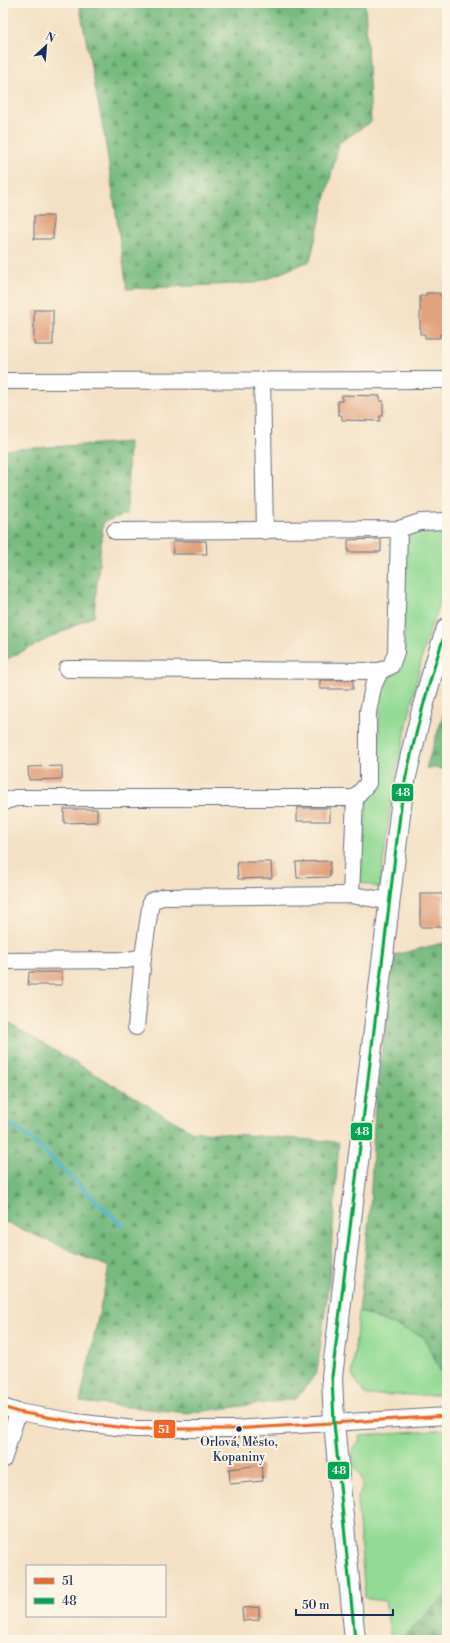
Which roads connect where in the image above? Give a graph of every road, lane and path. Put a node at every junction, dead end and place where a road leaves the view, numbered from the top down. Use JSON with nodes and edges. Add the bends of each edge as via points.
{"nodes":[{"id":1,"x":262,"y":380,"type":"junction"},
{"id":2,"x":447,"y":380,"type":"edge"},
{"id":3,"x":3,"y":381,"type":"edge"},
{"id":4,"x":447,"y":521,"type":"edge"},
{"id":5,"x":399,"y":529,"type":"junction"},
{"id":6,"x":116,"y":531,"type":"dead end"},
{"id":7,"x":265,"y":531,"type":"junction"},
{"id":8,"x":447,"y":628,"type":"edge"},
{"id":9,"x":67,"y":669,"type":"dead end"},
{"id":10,"x":380,"y":671,"type":"junction"},
{"id":11,"x":355,"y":798,"type":"junction"},
{"id":12,"x":3,"y":803,"type":"edge"},
{"id":13,"x":351,"y":895,"type":"junction"},
{"id":14,"x":389,"y":902,"type":"junction"},
{"id":15,"x":143,"y":957,"type":"junction"},
{"id":16,"x":3,"y":961,"type":"edge"},
{"id":17,"x":136,"y":1027,"type":"dead end"},
{"id":18,"x":10,"y":1410,"type":"edge"},
{"id":19,"x":447,"y":1416,"type":"edge"},
{"id":20,"x":334,"y":1423,"type":"junction"},
{"id":21,"x":3,"y":1460,"type":"edge"},
{"id":22,"x":355,"y":1640,"type":"edge"}],
"edges":[{"from":1,"to":2,"type":"street"},
{"from":1,"to":3,"type":"street"},
{"from":1,"to":7,"type":"street"},
{"from":4,"to":5,"type":"street","via":[[420,522]]},
{"from":5,"to":7,"type":"street"},
{"from":5,"to":10,"type":"street","via":[[396,652],[391,666]]},
{"from":6,"to":7,"type":"street"},
{"from":8,"to":14,"type":"main road","via":[[412,745],[403,790]]},
{"from":9,"to":10,"type":"street"},
{"from":10,"to":11,"type":"street","via":[[373,687],[368,712],[368,783]]},
{"from":11,"to":12,"type":"street","via":[[16,798]]},
{"from":11,"to":13,"type":"street"},
{"from":13,"to":14,"type":"street"},
{"from":13,"to":15,"type":"street","via":[[163,897],[151,901]]},
{"from":14,"to":20,"type":"main road","via":[[332,1377]]},
{"from":15,"to":16,"type":"street","via":[[127,960]]},
{"from":15,"to":17,"type":"street"},
{"from":18,"to":20,"type":"street","via":[[134,1429],[233,1429]]},
{"from":18,"to":21,"type":"street"},
{"from":19,"to":20,"type":"street"},
{"from":20,"to":22,"type":"main road"}]}
